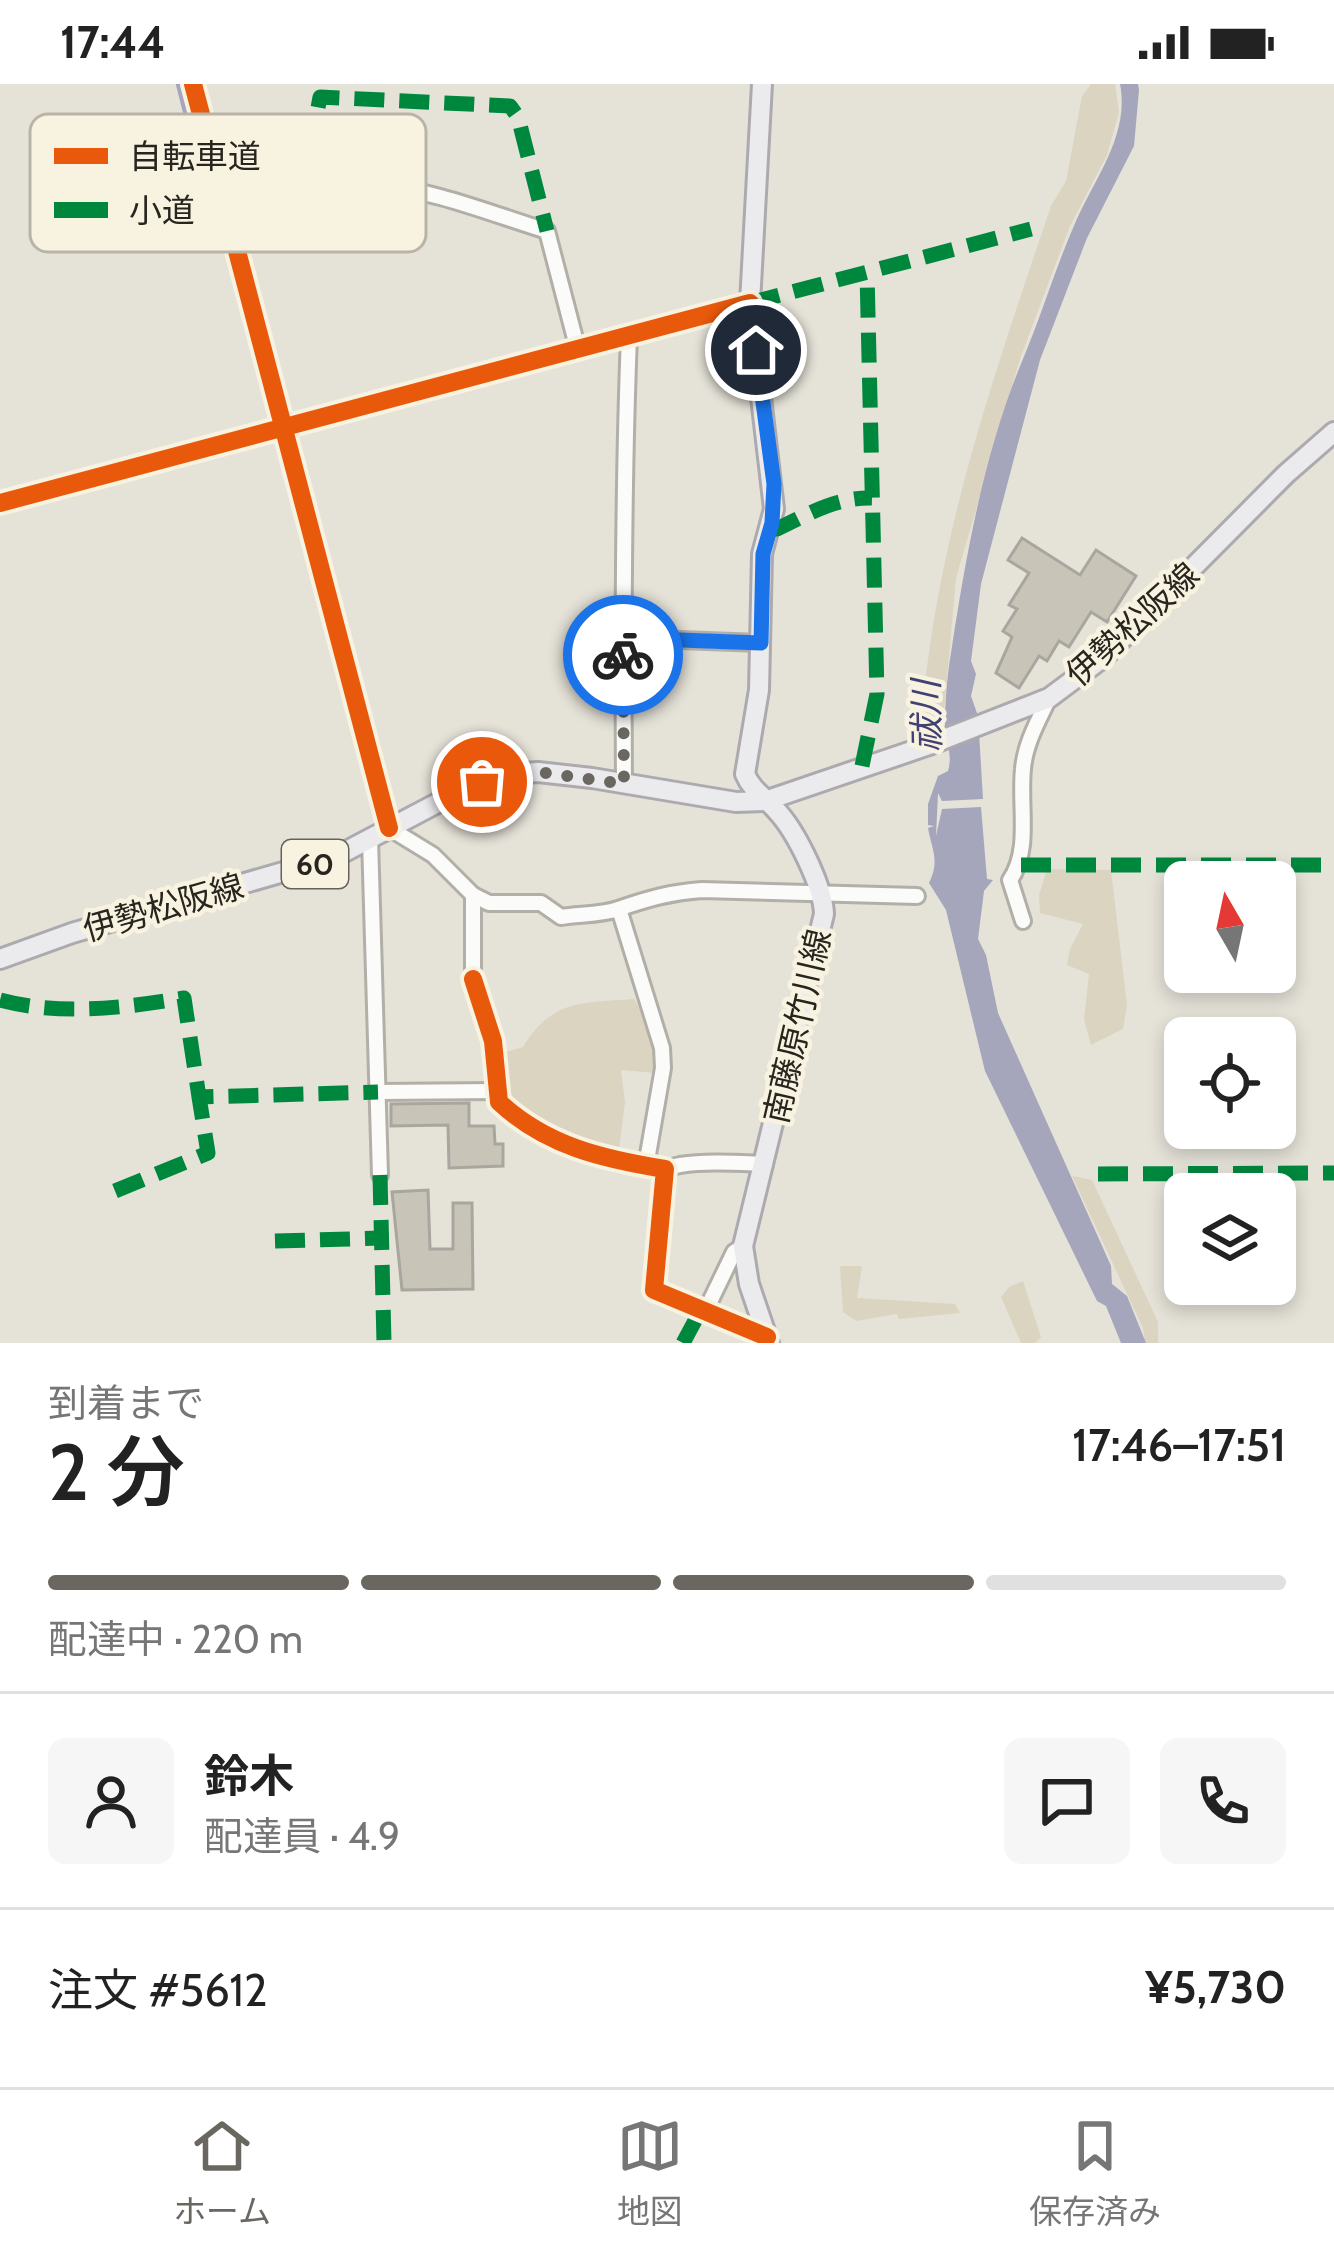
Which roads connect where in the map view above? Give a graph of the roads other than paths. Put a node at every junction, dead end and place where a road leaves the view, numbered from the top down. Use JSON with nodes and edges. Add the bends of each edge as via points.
{"nodes":[{"id":1,"x":193,"y":84,"type":"edge"},
{"id":2,"x":762,"y":84,"type":"edge"},
{"id":3,"x":201,"y":114,"type":"edge"},
{"id":4,"x":426,"y":197,"type":"edge"},
{"id":5,"x":236,"y":252,"type":"edge"},
{"id":6,"x":750,"y":303,"type":"junction"},
{"id":7,"x":629,"y":337,"type":"junction"},
{"id":8,"x":578,"y":350,"type":"junction"},
{"id":9,"x":283,"y":428,"type":"junction"},
{"id":10,"x":1334,"y":432,"type":"edge"},
{"id":11,"x":0,"y":502,"type":"edge"},
{"id":12,"x":626,"y":638,"type":"junction"},
{"id":13,"x":761,"y":643,"type":"junction"},
{"id":14,"x":1048,"y":698,"type":"junction"},
{"id":15,"x":624,"y":784,"type":"junction"},
{"id":16,"x":765,"y":801,"type":"junction"},
{"id":17,"x":389,"y":828,"type":"junction"},
{"id":18,"x":370,"y":839,"type":"junction"},
{"id":19,"x":473,"y":895,"type":"junction"},
{"id":20,"x":822,"y":896,"type":"junction"},
{"id":21,"x":917,"y":896,"type":"dead end"},
{"id":22,"x":619,"y":909,"type":"junction"},
{"id":23,"x":1023,"y":921,"type":"dead end"},
{"id":24,"x":0,"y":959,"type":"edge"},
{"id":25,"x":496,"y":1091,"type":"junction"},
{"id":26,"x":378,"y":1092,"type":"junction"},
{"id":27,"x":765,"y":1164,"type":"junction"},
{"id":28,"x":646,"y":1166,"type":"junction"},
{"id":29,"x":665,"y":1169,"type":"junction"},
{"id":30,"x":380,"y":1175,"type":"dead end"},
{"id":31,"x":743,"y":1246,"type":"junction"},
{"id":32,"x":706,"y":1310,"type":"junction"},
{"id":33,"x":768,"y":1340,"type":"edge"}],
"edges":[{"from":1,"to":3,"type":"street"},
{"from":2,"to":6,"type":"main road","name":"南藤原竹川線"},
{"from":4,"to":8,"type":"street","via":[[547,230]]},
{"from":5,"to":9,"type":"street"},
{"from":6,"to":7,"type":"street"},
{"from":6,"to":13,"type":"main road","name":"南藤原竹川線","via":[[774,484]]},
{"from":7,"to":8,"type":"street"},
{"from":7,"to":12,"type":"street","via":[[621,514]]},
{"from":8,"to":9,"type":"street"},
{"from":9,"to":11,"type":"street"},
{"from":9,"to":17,"type":"street"},
{"from":10,"to":14,"type":"main road","name":"伊勢松阪線","number":"60","via":[[1105,657]]},
{"from":12,"to":13,"type":"street"},
{"from":12,"to":15,"type":"street"},
{"from":13,"to":16,"type":"main road","name":"南藤原竹川線","via":[[745,774]]},
{"from":14,"to":16,"type":"main road","name":"伊勢松阪線","number":"60"},
{"from":14,"to":23,"type":"street","via":[[1023,767],[1021,865],[1010,880]]},
{"from":15,"to":16,"type":"main road","name":"伊勢松阪線","number":"60"},
{"from":15,"to":17,"type":"main road","name":"伊勢松阪線","number":"60","via":[[510,774]]},
{"from":16,"to":20,"type":"main road","name":"南藤原竹川線"},
{"from":17,"to":18,"type":"main road","name":"伊勢松阪線","number":"60"},
{"from":17,"to":19,"type":"street","via":[[433,855]]},
{"from":18,"to":24,"type":"main road","name":"伊勢松阪線","number":"60","via":[[302,868]]},
{"from":18,"to":26,"type":"street"},
{"from":19,"to":22,"type":"street","via":[[489,903],[541,903],[561,917]]},
{"from":19,"to":25,"type":"street","via":[[473,979],[493,1041]]},
{"from":20,"to":21,"type":"street"},
{"from":20,"to":22,"type":"street","via":[[702,890]]},
{"from":20,"to":27,"type":"main road","name":"南藤原竹川線"},
{"from":22,"to":28,"type":"street","via":[[662,1048]]},
{"from":25,"to":26,"type":"street"},
{"from":25,"to":28,"type":"street","via":[[520,1122],[550,1140]]},
{"from":26,"to":30,"type":"street"},
{"from":27,"to":29,"type":"street"},
{"from":27,"to":31,"type":"main road","name":"南藤原竹川線"},
{"from":28,"to":29,"type":"street"},
{"from":29,"to":32,"type":"street","via":[[654,1289]]},
{"from":31,"to":32,"type":"street"},
{"from":31,"to":33,"type":"main road","name":"南藤原竹川線"},
{"from":32,"to":33,"type":"street"}]}
